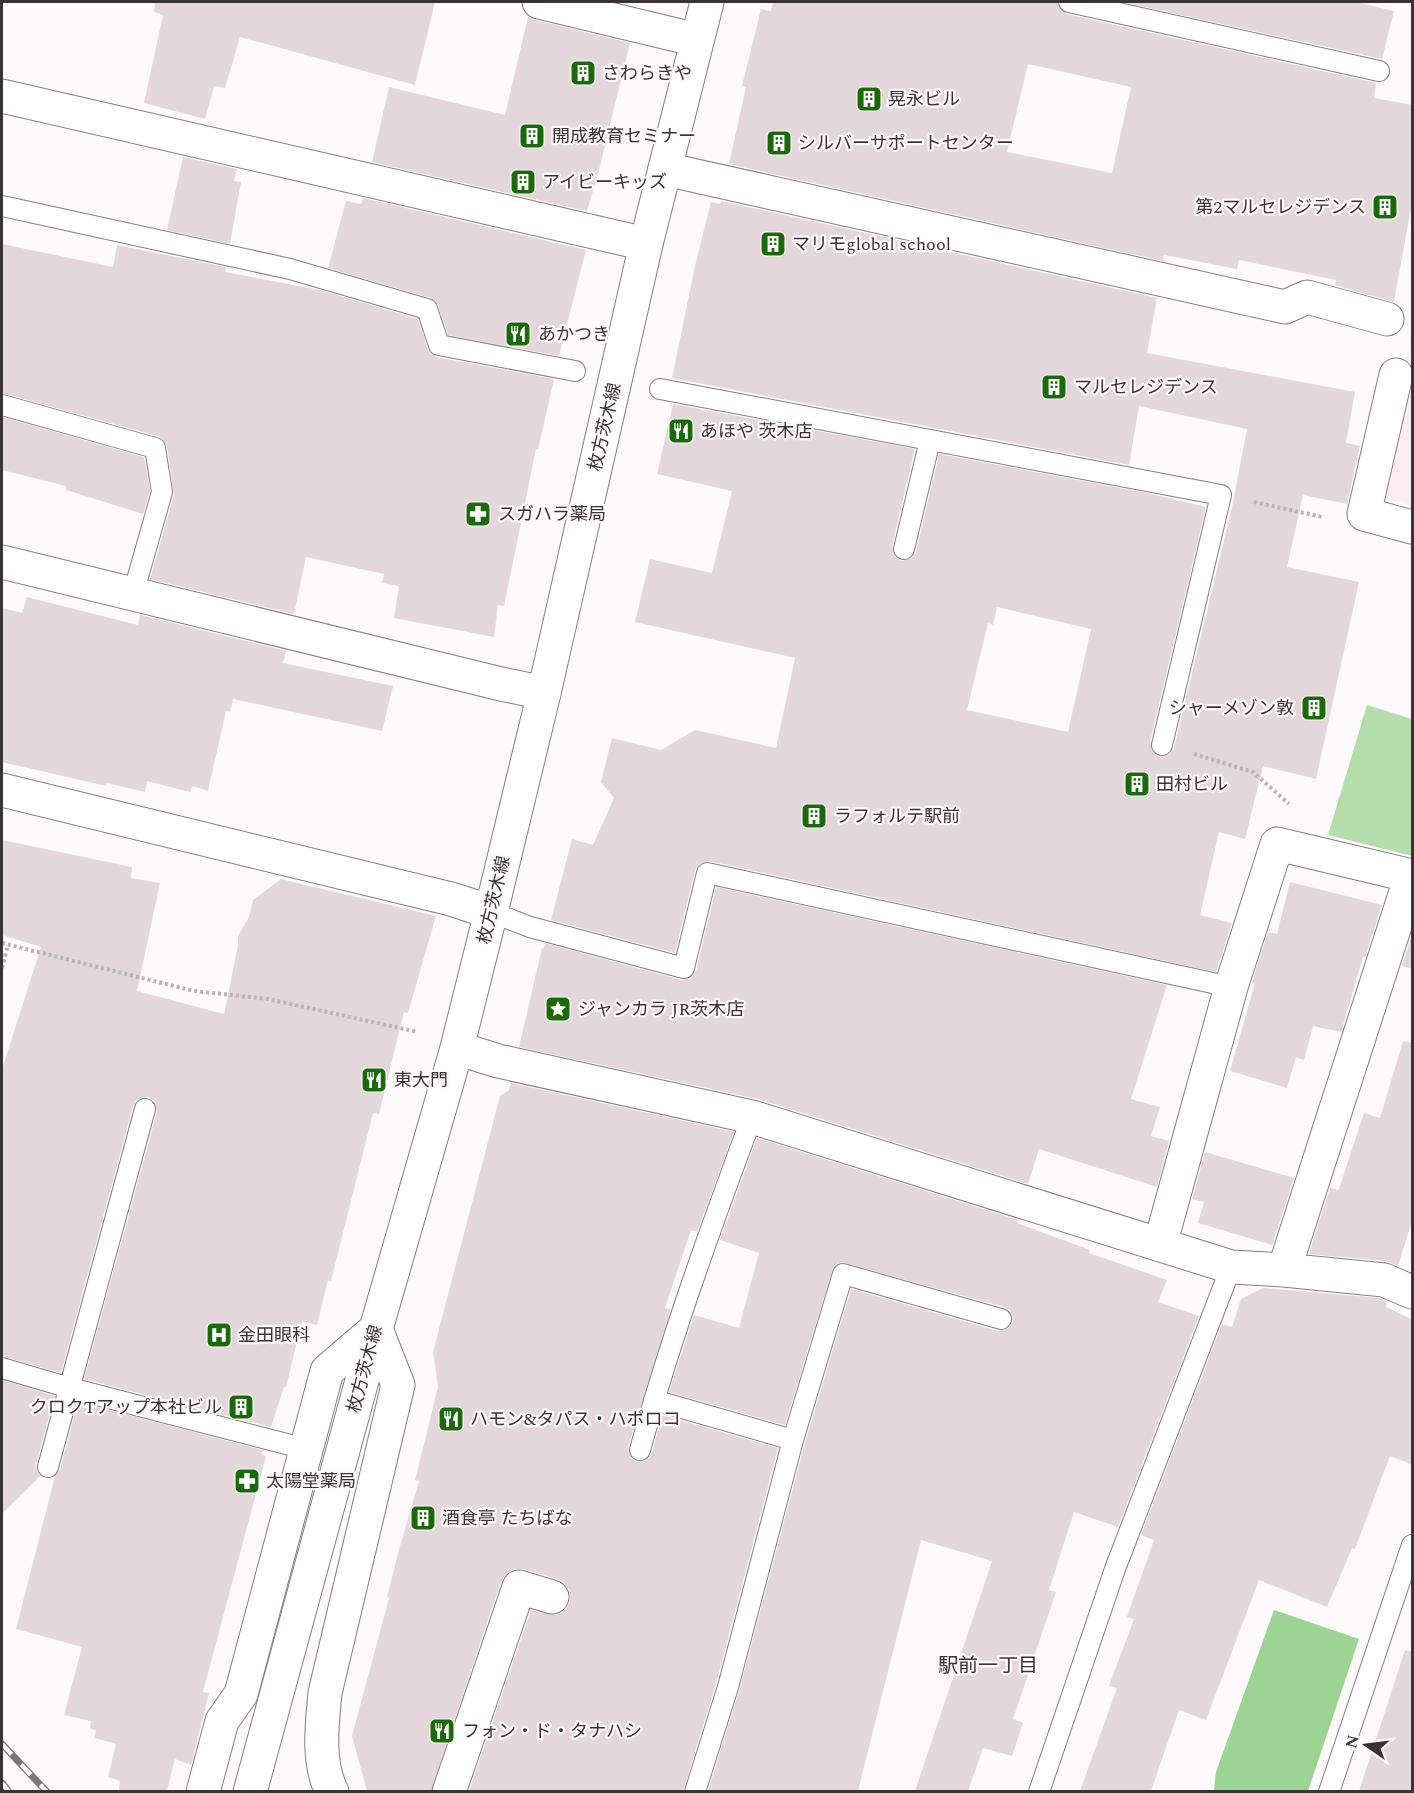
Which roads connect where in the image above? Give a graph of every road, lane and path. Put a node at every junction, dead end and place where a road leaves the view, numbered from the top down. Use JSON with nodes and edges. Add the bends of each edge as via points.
{"nodes":[{"id":1,"x":539,"y":2,"type":"edge"},
{"id":2,"x":706,"y":2,"type":"edge"},
{"id":3,"x":1069,"y":2,"type":"edge"},
{"id":4,"x":697,"y":40,"type":"junction"},
{"id":5,"x":1379,"y":71,"type":"dead end"},
{"id":6,"x":2,"y":96,"type":"edge"},
{"id":7,"x":665,"y":169,"type":"junction"},
{"id":8,"x":2,"y":206,"type":"edge"},
{"id":9,"x":646,"y":244,"type":"junction"},
{"id":10,"x":1387,"y":319,"type":"dead end"},
{"id":11,"x":575,"y":371,"type":"dead end"},
{"id":12,"x":1396,"y":375,"type":"dead end"},
{"id":13,"x":660,"y":388,"type":"dead end"},
{"id":14,"x":2,"y":405,"type":"edge"},
{"id":15,"x":930,"y":440,"type":"junction"},
{"id":16,"x":1221,"y":495,"type":"junction"},
{"id":17,"x":1364,"y":514,"type":"junction"},
{"id":18,"x":1413,"y":527,"type":"edge"},
{"id":19,"x":904,"y":549,"type":"dead end"},
{"id":20,"x":2,"y":562,"type":"edge"},
{"id":21,"x":133,"y":594,"type":"junction"},
{"id":22,"x":544,"y":693,"type":"junction"},
{"id":23,"x":1162,"y":745,"type":"joint"},
{"id":24,"x":2,"y":790,"type":"edge"},
{"id":25,"x":1277,"y":844,"type":"junction"},
{"id":26,"x":1412,"y":876,"type":"edge"},
{"id":27,"x":491,"y":912,"type":"junction"},
{"id":28,"x":2,"y":943,"type":"edge"},
{"id":29,"x":8,"y":945,"type":"junction"},
{"id":30,"x":2,"y":968,"type":"edge"},
{"id":31,"x":1231,"y":987,"type":"junction"},
{"id":32,"x":419,"y":1032,"type":"dead end"},
{"id":33,"x":457,"y":1048,"type":"junction"},
{"id":34,"x":145,"y":1109,"type":"dead end"},
{"id":35,"x":752,"y":1117,"type":"junction"},
{"id":36,"x":1160,"y":1245,"type":"junction"},
{"id":37,"x":1231,"y":1267,"type":"junction"},
{"id":38,"x":1284,"y":1270,"type":"junction"},
{"id":39,"x":1413,"y":1292,"type":"edge"},
{"id":40,"x":1001,"y":1319,"type":"dead end"},
{"id":41,"x":376,"y":1329,"type":"junction"},
{"id":42,"x":2,"y":1368,"type":"edge"},
{"id":43,"x":70,"y":1388,"type":"junction"},
{"id":44,"x":654,"y":1400,"type":"junction"},
{"id":45,"x":793,"y":1440,"type":"junction"},
{"id":46,"x":306,"y":1449,"type":"junction"},
{"id":47,"x":640,"y":1450,"type":"dead end"},
{"id":48,"x":48,"y":1467,"type":"dead end"},
{"id":49,"x":1413,"y":1545,"type":"edge"},
{"id":50,"x":552,"y":1597,"type":"dead end"},
{"id":51,"x":203,"y":1791,"type":"edge"},
{"id":52,"x":250,"y":1791,"type":"edge"},
{"id":53,"x":332,"y":1791,"type":"edge"},
{"id":54,"x":449,"y":1791,"type":"edge"},
{"id":55,"x":695,"y":1791,"type":"edge"},
{"id":56,"x":1039,"y":1791,"type":"edge"},
{"id":57,"x":1329,"y":1791,"type":"edge"}],
"edges":[{"from":1,"to":4,"type":"street"},
{"from":2,"to":4,"type":"street","name":"枚方茨木線"},
{"from":3,"to":5,"type":"lane"},
{"from":4,"to":7,"type":"street","name":"枚方茨木線"},
{"from":6,"to":9,"type":"street"},
{"from":7,"to":9,"type":"street","name":"枚方茨木線"},
{"from":7,"to":10,"type":"street","via":[[1285,307],[1307,297]]},
{"from":8,"to":11,"type":"lane","via":[[290,269],[427,309],[440,345]]},
{"from":9,"to":22,"type":"street","name":"枚方茨木線"},
{"from":12,"to":17,"type":"street"},
{"from":13,"to":15,"type":"lane"},
{"from":14,"to":21,"type":"lane","via":[[154,448],[162,492]]},
{"from":15,"to":16,"type":"lane"},
{"from":15,"to":19,"type":"lane"},
{"from":16,"to":17,"type":"path","via":[[1354,524]]},
{"from":16,"to":23,"type":"lane"},
{"from":17,"to":18,"type":"street"},
{"from":20,"to":21,"type":"street"},
{"from":21,"to":22,"type":"street"},
{"from":22,"to":27,"type":"street","name":"枚方茨木線"},
{"from":23,"to":25,"type":"path","via":[[1253,772],[1289,804]]},
{"from":24,"to":27,"type":"street"},
{"from":25,"to":26,"type":"street"},
{"from":25,"to":31,"type":"street"},
{"from":26,"to":38,"type":"street"},
{"from":27,"to":31,"type":"lane","via":[[530,927],[684,968],[707,873]]},
{"from":27,"to":33,"type":"street","name":"枚方茨木線"},
{"from":28,"to":29,"type":"path"},
{"from":29,"to":30,"type":"path"},
{"from":29,"to":32,"type":"path","via":[[194,991],[268,999]]},
{"from":31,"to":36,"type":"street"},
{"from":33,"to":35,"type":"street","via":[[498,1061]]},
{"from":33,"to":41,"type":"street","name":"枚方茨木線"},
{"from":34,"to":43,"type":"lane"},
{"from":35,"to":36,"type":"street"},
{"from":35,"to":44,"type":"lane"},
{"from":36,"to":37,"type":"street"},
{"from":37,"to":38,"type":"street"},
{"from":37,"to":56,"type":"lane","via":[[1115,1569]]},
{"from":38,"to":39,"type":"street","via":[[1384,1280]]},
{"from":40,"to":45,"type":"lane","via":[[843,1274]]},
{"from":41,"to":46,"type":"street","via":[[327,1371]]},
{"from":41,"to":52,"type":"street","name":"枚方茨木線"},
{"from":41,"to":53,"type":"street","via":[[398,1385],[325,1693],[321,1736],[327,1782]]},
{"from":42,"to":43,"type":"lane"},
{"from":43,"to":46,"type":"lane"},
{"from":43,"to":48,"type":"lane"},
{"from":44,"to":45,"type":"lane"},
{"from":44,"to":47,"type":"lane"},
{"from":45,"to":55,"type":"lane","via":[[728,1687]]},
{"from":46,"to":51,"type":"street","via":[[241,1694],[222,1721]]},
{"from":49,"to":57,"type":"lane"},
{"from":50,"to":54,"type":"street","via":[[519,1587]]}]}
